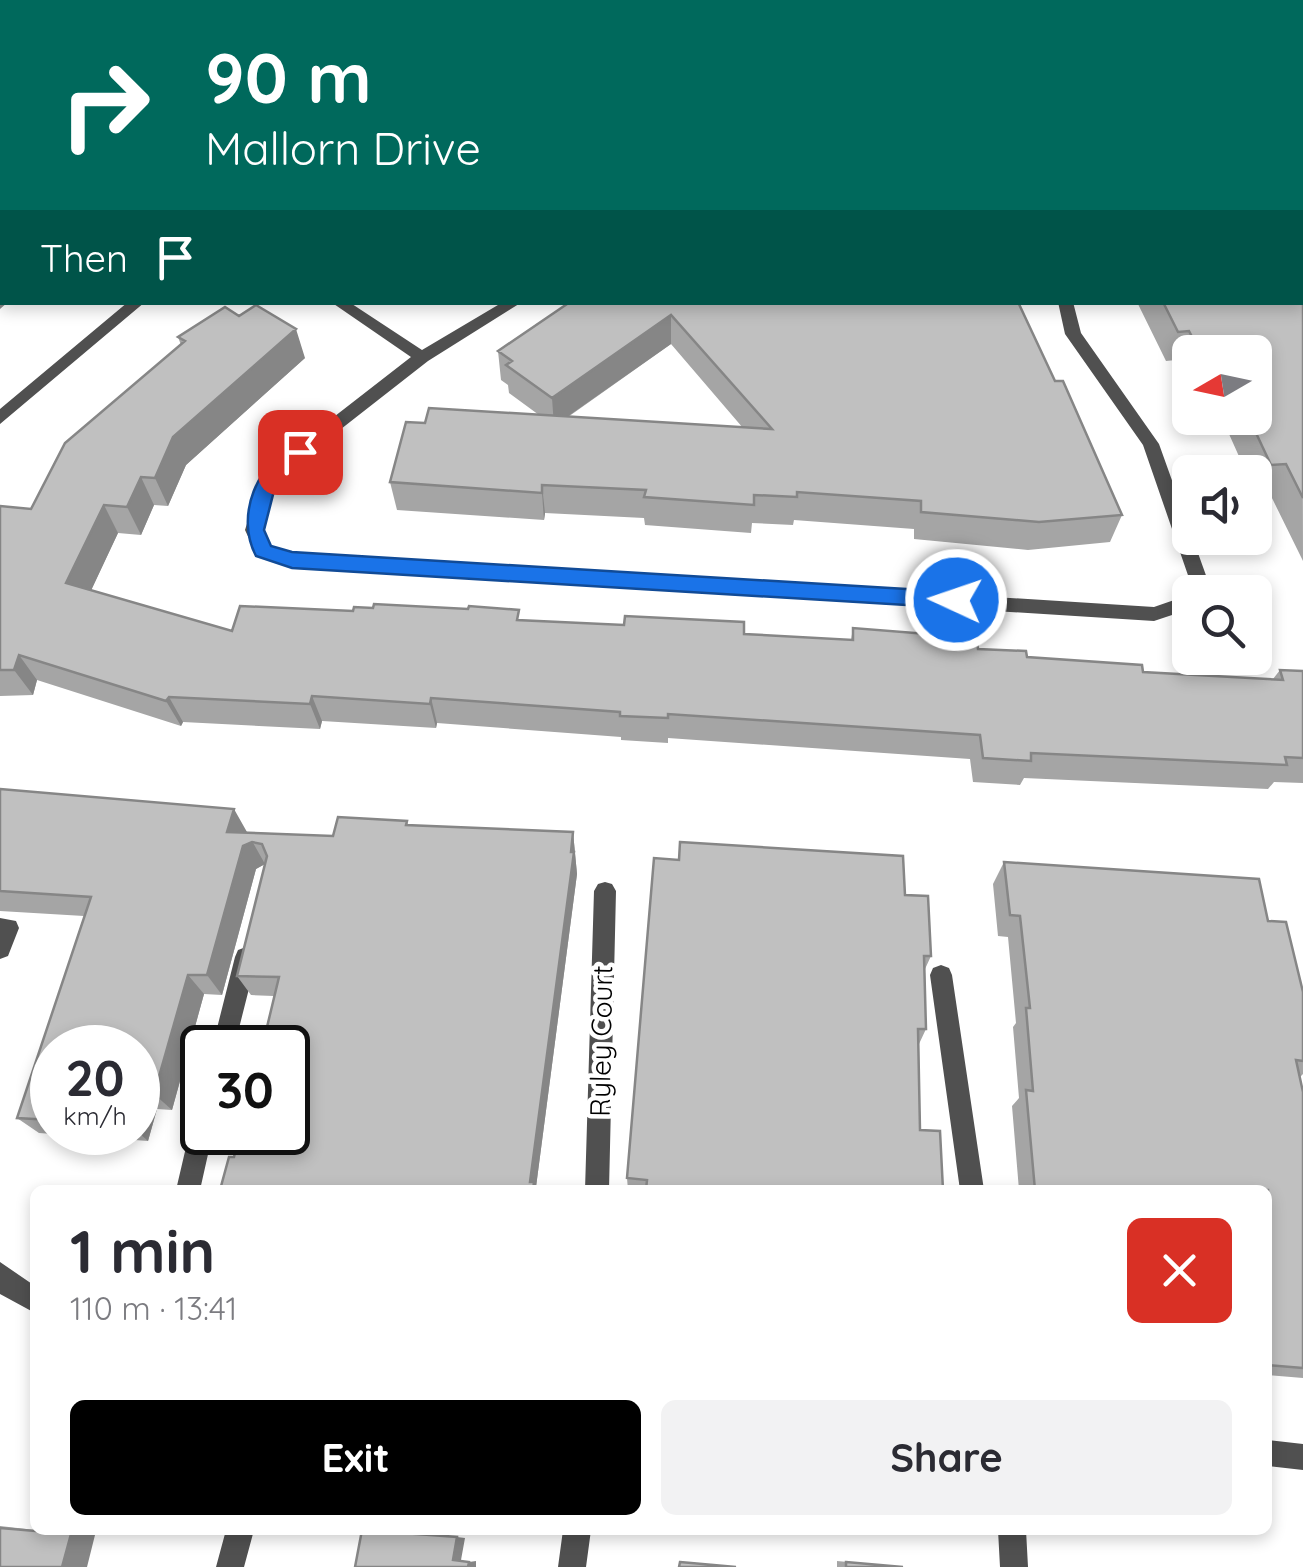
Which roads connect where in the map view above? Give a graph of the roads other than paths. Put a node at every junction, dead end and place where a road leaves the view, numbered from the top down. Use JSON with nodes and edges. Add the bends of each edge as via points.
{"nodes":[{"id":1,"x":134,"y":305,"type":"edge"},
{"id":2,"x":343,"y":305,"type":"edge"},
{"id":3,"x":510,"y":305,"type":"edge"},
{"id":4,"x":1066,"y":305,"type":"edge"},
{"id":5,"x":422,"y":357,"type":"junction"},
{"id":6,"x":0,"y":418,"type":"edge"},
{"id":7,"x":1190,"y":575,"type":"edge"},
{"id":8,"x":1172,"y":608,"type":"edge"},
{"id":9,"x":605,"y":892,"type":"dead end"},
{"id":10,"x":0,"y":928,"type":"edge"},
{"id":11,"x":252,"y":934,"type":"edge"},
{"id":12,"x":0,"y":949,"type":"edge"},
{"id":13,"x":942,"y":975,"type":"dead end"},
{"id":14,"x":229,"y":1025,"type":"edge"},
{"id":15,"x":196,"y":1155,"type":"edge"},
{"id":16,"x":189,"y":1185,"type":"edge"},
{"id":17,"x":598,"y":1185,"type":"edge"},
{"id":18,"x":971,"y":1185,"type":"edge"},
{"id":19,"x":0,"y":1276,"type":"edge"},
{"id":20,"x":30,"y":1297,"type":"edge"},
{"id":21,"x":1272,"y":1454,"type":"edge"},
{"id":22,"x":1303,"y":1457,"type":"edge"},
{"id":23,"x":239,"y":1535,"type":"edge"},
{"id":24,"x":576,"y":1535,"type":"edge"},
{"id":25,"x":1012,"y":1535,"type":"edge"},
{"id":26,"x":230,"y":1567,"type":"edge"},
{"id":27,"x":572,"y":1567,"type":"edge"},
{"id":28,"x":1014,"y":1567,"type":"edge"}],
"edges":[{"from":1,"to":6,"type":"street"},
{"from":2,"to":5,"type":"street"},
{"from":3,"to":5,"type":"street"},
{"from":4,"to":7,"type":"street","via":[[1073,334],[1151,444]]},
{"from":5,"to":8,"type":"street","via":[[269,476],[254,530],[263,551],[292,560],[1154,614]]},
{"from":9,"to":17,"type":"street","name":"Ryley Court"},
{"from":10,"to":12,"type":"street","via":[[8,928]]},
{"from":11,"to":14,"type":"street"},
{"from":13,"to":18,"type":"street"},
{"from":15,"to":16,"type":"street"},
{"from":19,"to":20,"type":"street"},
{"from":21,"to":22,"type":"street"},
{"from":23,"to":26,"type":"street"},
{"from":24,"to":27,"type":"street"},
{"from":25,"to":28,"type":"street"}]}
